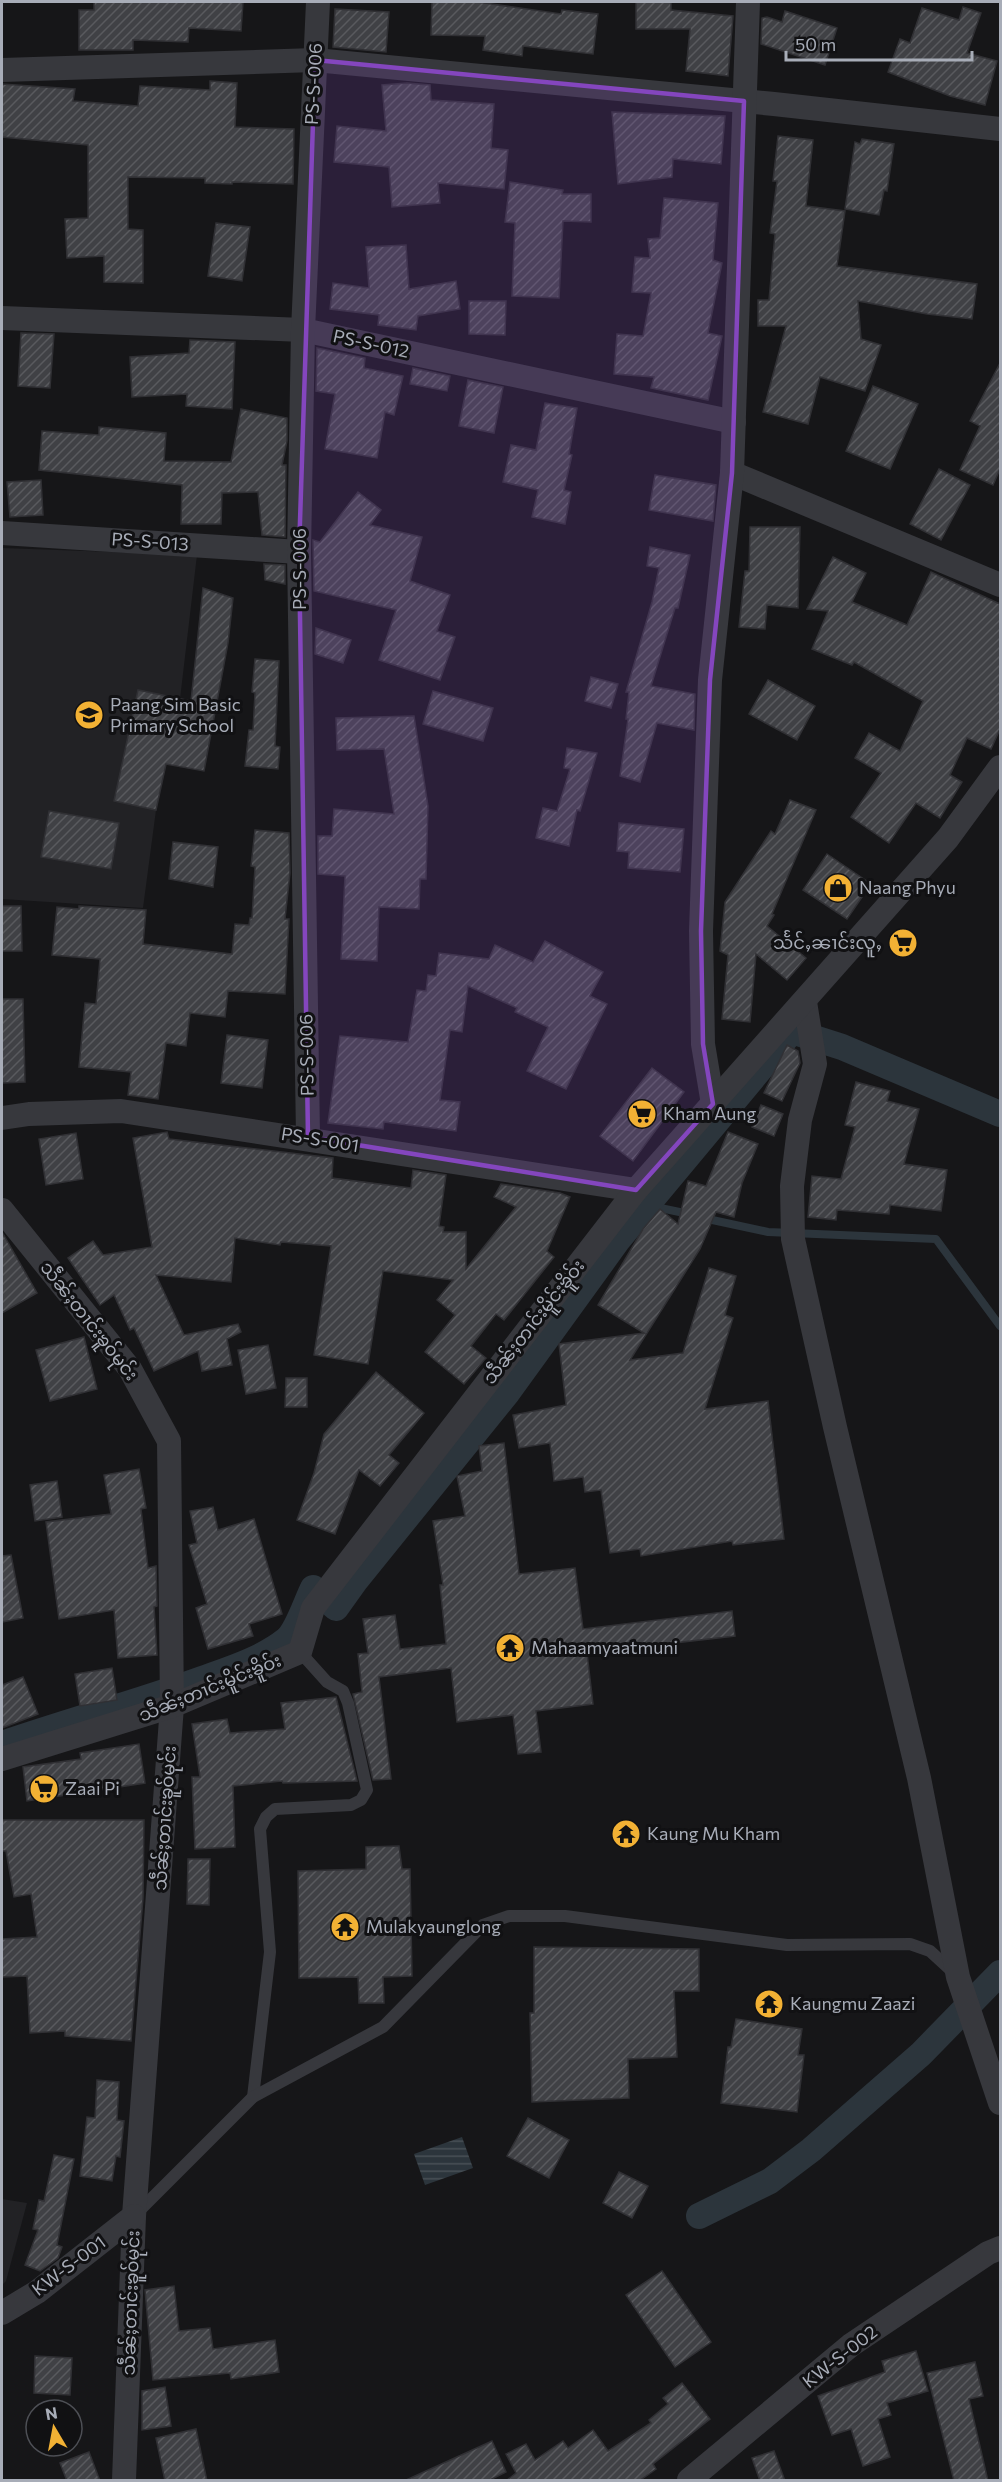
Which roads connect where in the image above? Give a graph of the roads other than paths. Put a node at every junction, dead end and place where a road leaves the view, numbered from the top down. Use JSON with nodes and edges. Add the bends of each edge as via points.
{"nodes":[{"id":1,"x":318,"y":2,"type":"edge"},
{"id":2,"x":748,"y":2,"type":"edge"},
{"id":3,"x":315,"y":60,"type":"junction"},
{"id":4,"x":2,"y":70,"type":"edge"},
{"id":5,"x":744,"y":101,"type":"junction"},
{"id":6,"x":1000,"y":129,"type":"edge"},
{"id":7,"x":2,"y":318,"type":"edge"},
{"id":8,"x":303,"y":330,"type":"junction"},
{"id":9,"x":734,"y":422,"type":"junction"},
{"id":10,"x":732,"y":473,"type":"junction"},
{"id":11,"x":2,"y":533,"type":"edge"},
{"id":12,"x":299,"y":552,"type":"junction"},
{"id":13,"x":1000,"y":585,"type":"edge"},
{"id":14,"x":1000,"y":767,"type":"edge"},
{"id":15,"x":806,"y":1002,"type":"junction"},
{"id":16,"x":713,"y":1104,"type":"junction"},
{"id":17,"x":2,"y":1118,"type":"edge"},
{"id":18,"x":308,"y":1137,"type":"junction"},
{"id":19,"x":636,"y":1190,"type":"junction"},
{"id":20,"x":2,"y":1210,"type":"edge"},
{"id":21,"x":300,"y":1652,"type":"junction"},
{"id":22,"x":172,"y":1702,"type":"junction"},
{"id":23,"x":2,"y":1759,"type":"edge"},
{"id":24,"x":958,"y":1977,"type":"junction"},
{"id":25,"x":253,"y":2097,"type":"junction"},
{"id":26,"x":1000,"y":2103,"type":"edge"},
{"id":27,"x":135,"y":2216,"type":"junction"},
{"id":28,"x":1000,"y":2248,"type":"edge"},
{"id":29,"x":2,"y":2313,"type":"edge"},
{"id":30,"x":124,"y":2481,"type":"edge"},
{"id":31,"x":689,"y":2481,"type":"edge"}],
"edges":[{"from":1,"to":3,"type":"street","name":"PS-S-006"},
{"from":2,"to":5,"type":"street"},
{"from":3,"to":4,"type":"street"},
{"from":3,"to":5,"type":"street"},
{"from":3,"to":8,"type":"street","name":"PS-S-006"},
{"from":5,"to":6,"type":"street"},
{"from":5,"to":9,"type":"street"},
{"from":7,"to":8,"type":"street","name":"PS-S-012"},
{"from":8,"to":9,"type":"street","name":"PS-S-012"},
{"from":8,"to":12,"type":"street","name":"PS-S-006"},
{"from":9,"to":10,"type":"street"},
{"from":10,"to":13,"type":"street"},
{"from":10,"to":16,"type":"street","via":[[710,680],[701,931],[703,1044]]},
{"from":11,"to":12,"type":"street","name":"PS-S-013"},
{"from":12,"to":18,"type":"street","name":"PS-S-006"},
{"from":14,"to":15,"type":"street","name":"သဵၼ်ႈတၢင်းမိူင်းၶိူဝ်း","via":[[948,838]]},
{"from":15,"to":16,"type":"street","name":"သဵၼ်ႈတၢင်းမိူင်းၶိူဝ်း"},
{"from":15,"to":24,"type":"street","via":[[814,1064],[800,1120],[793,1175],[792,1233],[919,1778]]},
{"from":16,"to":19,"type":"street","name":"သဵၼ်ႈတၢင်းမိူင်းၶိူဝ်း"},
{"from":17,"to":18,"type":"street","name":"PS-S-001","via":[[121,1111]]},
{"from":18,"to":19,"type":"street","name":"PS-S-001"},
{"from":19,"to":21,"type":"street","name":"သဵၼ်ႈတၢင်းမိူင်းၶိူဝ်း","via":[[316,1604]]},
{"from":20,"to":22,"type":"street","name":"သဵၼ်ႈတၢင်းၶူဝ်မုင်း","via":[[130,1369],[169,1440]]},
{"from":21,"to":22,"type":"street","name":"သဵၼ်ႈတၢင်းမိူင်းၶိူဝ်း"},
{"from":21,"to":25,"type":"lane","via":[[327,1682],[343,1691],[367,1790],[361,1800],[351,1805],[275,1809],[260,1829],[270,1952]]},
{"from":22,"to":23,"type":"street","name":"သဵၼ်ႈတၢင်းမိူင်းၶိူဝ်း"},
{"from":22,"to":27,"type":"street","name":"သဵၼ်ႈတၢင်းၶူဝ်မုင်း"},
{"from":24,"to":25,"type":"lane","via":[[930,1951],[910,1944],[787,1945],[565,1916],[508,1916],[483,1925],[382,2027]]},
{"from":24,"to":26,"type":"street"},
{"from":25,"to":27,"type":"lane"},
{"from":27,"to":29,"type":"street","name":"KW-S-001","via":[[37,2292]]},
{"from":27,"to":30,"type":"street","name":"သဵၼ်ႈတၢင်းၶူဝ်မုင်း"},
{"from":28,"to":31,"type":"street","name":"KW-S-002","via":[[851,2345]]}]}
